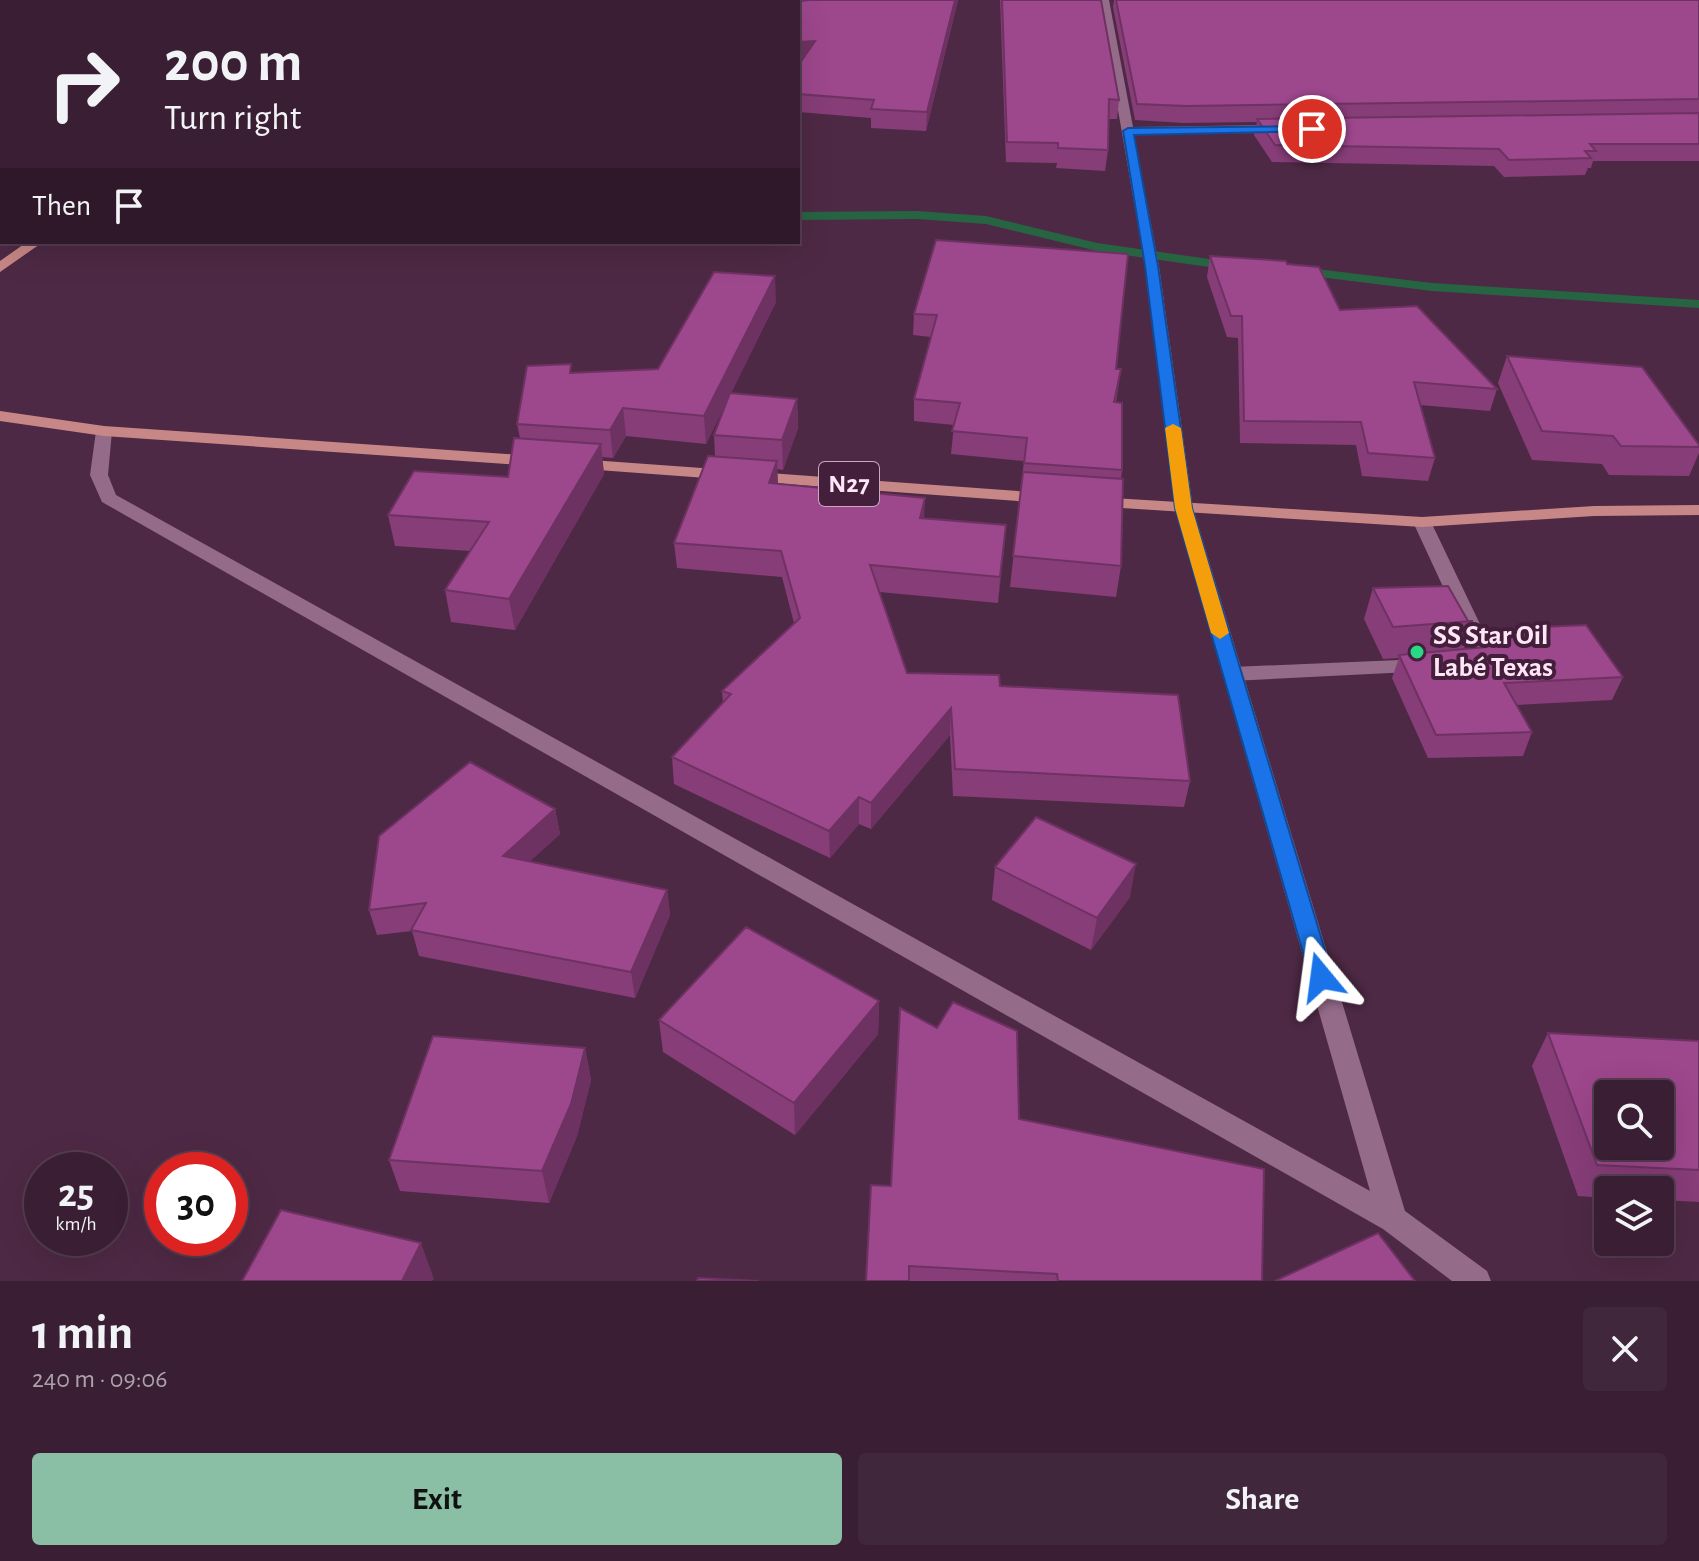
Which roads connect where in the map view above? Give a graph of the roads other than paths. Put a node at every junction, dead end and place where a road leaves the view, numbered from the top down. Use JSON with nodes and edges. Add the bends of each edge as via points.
{"nodes":[{"id":1,"x":1104,"y":0,"type":"edge"},
{"id":2,"x":1286,"y":129,"type":"edge"},
{"id":3,"x":1128,"y":131,"type":"junction"},
{"id":4,"x":33,"y":244,"type":"edge"},
{"id":5,"x":0,"y":268,"type":"edge"},
{"id":6,"x":0,"y":416,"type":"edge"},
{"id":7,"x":104,"y":431,"type":"junction"},
{"id":8,"x":1184,"y":508,"type":"junction"},
{"id":9,"x":1699,"y":510,"type":"edge"},
{"id":10,"x":1422,"y":522,"type":"junction"},
{"id":11,"x":1232,"y":674,"type":"junction"},
{"id":12,"x":1393,"y":1219,"type":"junction"},
{"id":13,"x":1476,"y":1281,"type":"edge"}],
"edges":[{"from":1,"to":3,"type":"street"},
{"from":2,"to":3,"type":"street"},
{"from":3,"to":8,"type":"street"},
{"from":4,"to":5,"type":"main road"},
{"from":6,"to":7,"type":"main road","number":"N27"},
{"from":7,"to":8,"type":"main road","number":"N27"},
{"from":7,"to":12,"type":"street","via":[[99,475],[108,498]]},
{"from":8,"to":10,"type":"main road","number":"N27"},
{"from":8,"to":11,"type":"street"},
{"from":9,"to":10,"type":"main road","number":"N27"},
{"from":10,"to":11,"type":"street","via":[[1480,645],[1471,662]]},
{"from":11,"to":12,"type":"street"},
{"from":12,"to":13,"type":"street"}]}
